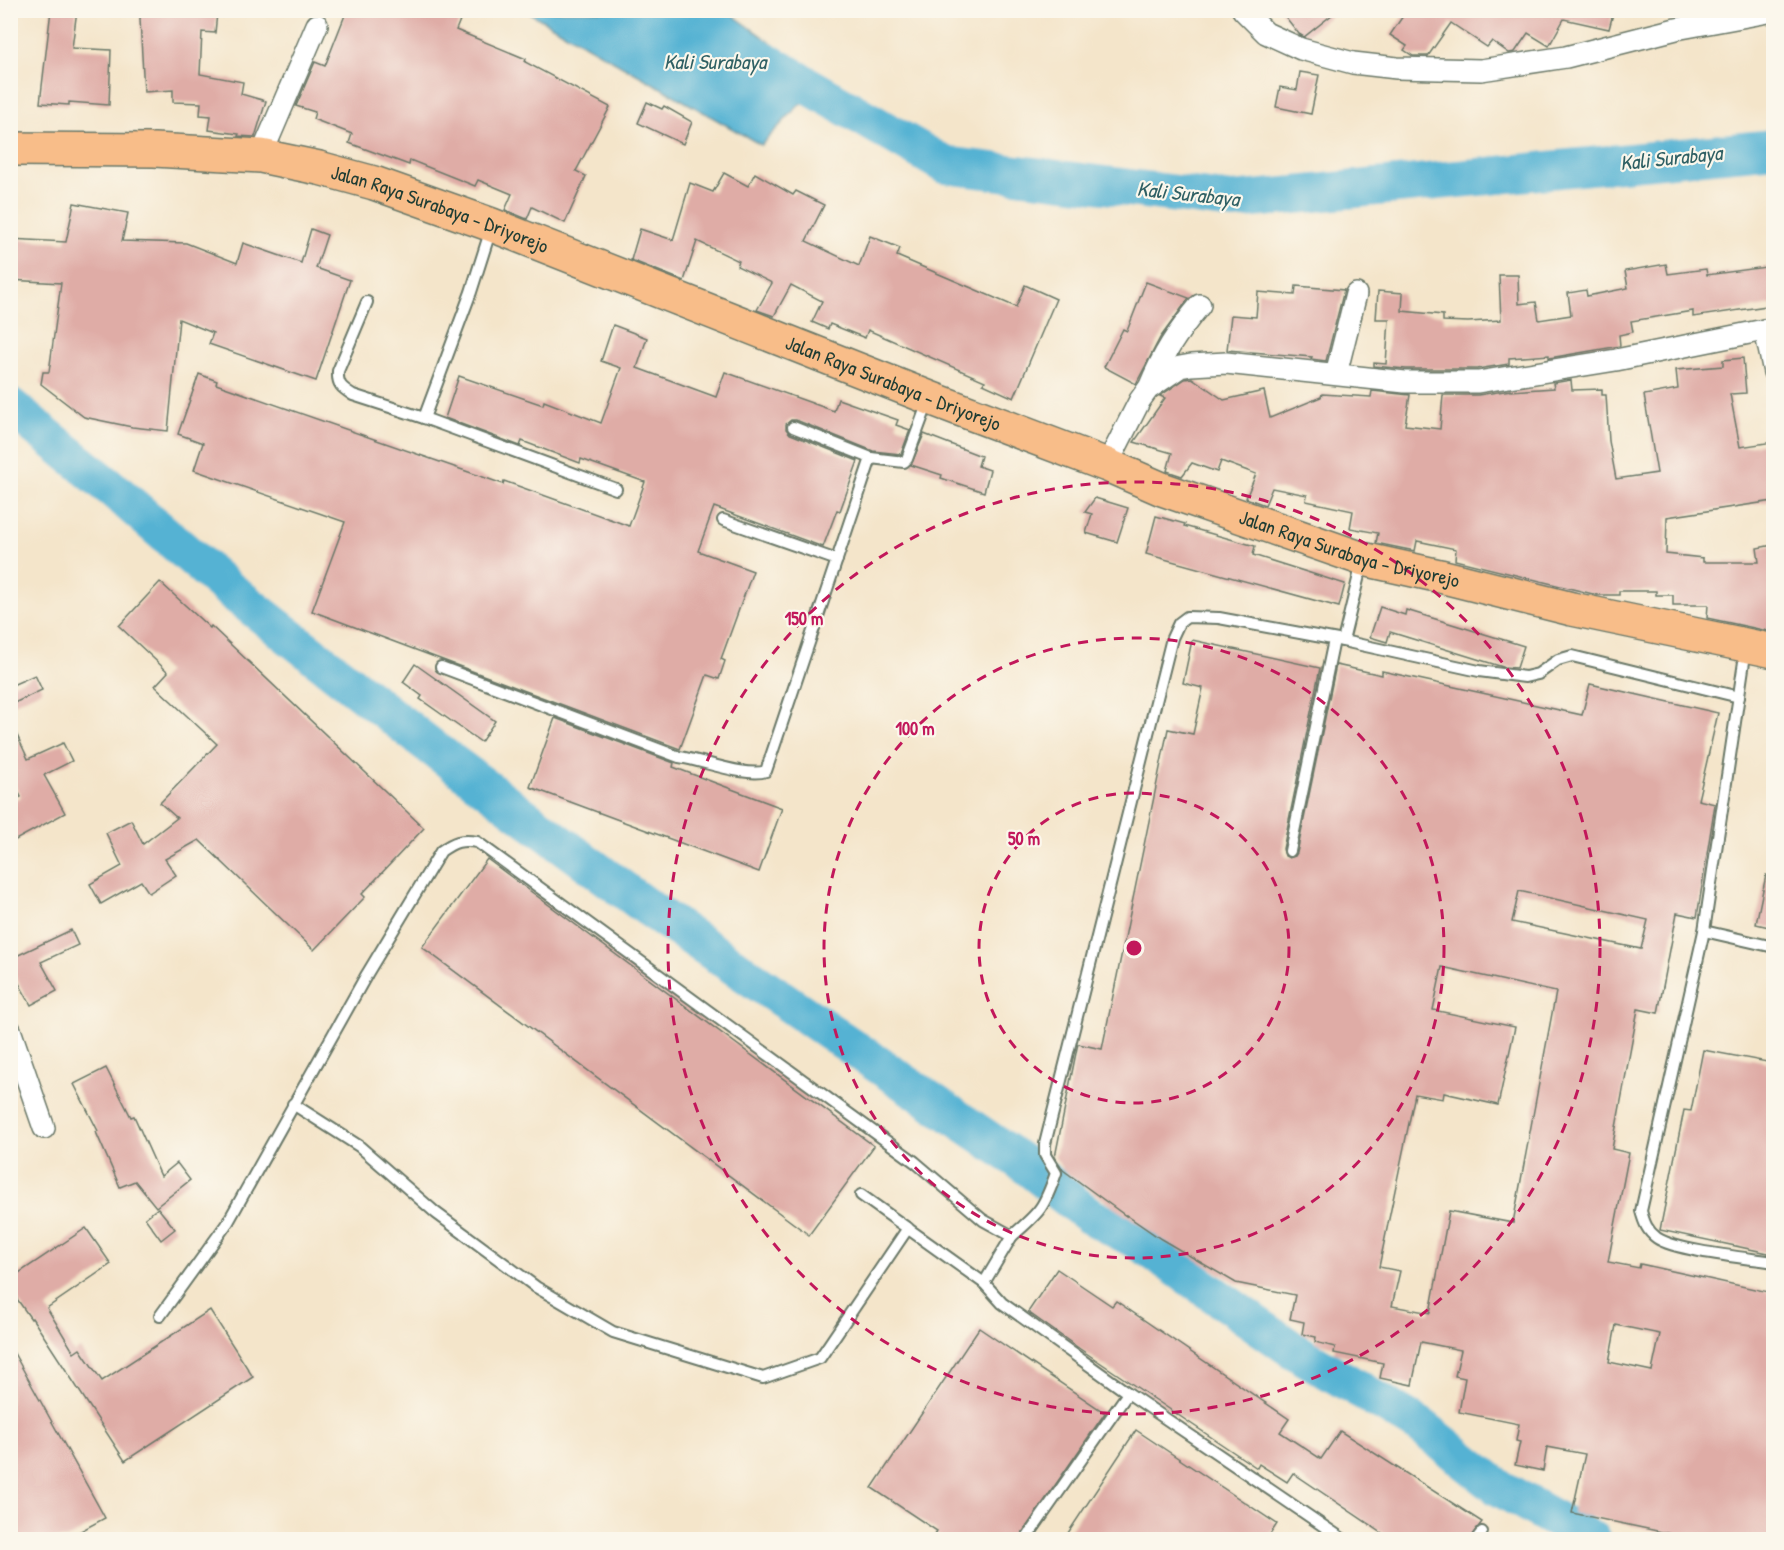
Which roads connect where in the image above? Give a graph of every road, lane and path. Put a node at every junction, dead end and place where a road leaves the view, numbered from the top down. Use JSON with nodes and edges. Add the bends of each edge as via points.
{"nodes":[{"id":1,"x":1243,"y":10,"type":"edge"},
{"id":2,"x":1773,"y":11,"type":"edge"},
{"id":3,"x":316,"y":25,"type":"dead end"},
{"id":4,"x":10,"y":149,"type":"edge"},
{"id":5,"x":261,"y":156,"type":"junction"},
{"id":6,"x":492,"y":225,"type":"junction"},
{"id":7,"x":1356,"y":294,"type":"dead end"},
{"id":8,"x":367,"y":302,"type":"dead end"},
{"id":9,"x":1200,"y":305,"type":"dead end"},
{"id":10,"x":1769,"y":329,"type":"edge"},
{"id":11,"x":1773,"y":372,"type":"edge"},
{"id":12,"x":1336,"y":374,"type":"junction"},
{"id":13,"x":1148,"y":389,"type":"junction"},
{"id":14,"x":930,"y":398,"type":"junction"},
{"id":15,"x":423,"y":418,"type":"junction"},
{"id":16,"x":793,"y":427,"type":"dead end"},
{"id":17,"x":871,"y":458,"type":"junction"},
{"id":18,"x":1107,"y":465,"type":"junction"},
{"id":19,"x":616,"y":489,"type":"dead end"},
{"id":20,"x":723,"y":520,"type":"dead end"},
{"id":21,"x":1363,"y":559,"type":"junction"},
{"id":22,"x":837,"y":560,"type":"junction"},
{"id":23,"x":1339,"y":640,"type":"junction"},
{"id":24,"x":1760,"y":649,"type":"edge"},
{"id":25,"x":441,"y":667,"type":"dead end"},
{"id":26,"x":1739,"y":696,"type":"junction"},
{"id":27,"x":1290,"y":851,"type":"dead end"},
{"id":28,"x":1704,"y":931,"type":"junction"},
{"id":29,"x":1773,"y":947,"type":"edge"},
{"id":30,"x":10,"y":1030,"type":"edge"},
{"id":31,"x":293,"y":1104,"type":"junction"},
{"id":32,"x":44,"y":1128,"type":"dead end"},
{"id":33,"x":861,"y":1195,"type":"dead end"},
{"id":34,"x":908,"y":1228,"type":"junction"},
{"id":35,"x":1012,"y":1236,"type":"junction"},
{"id":36,"x":1773,"y":1262,"type":"edge"},
{"id":37,"x":984,"y":1283,"type":"junction"},
{"id":38,"x":160,"y":1316,"type":"dead end"},
{"id":39,"x":1128,"y":1393,"type":"junction"},
{"id":40,"x":1025,"y":1539,"type":"edge"},
{"id":41,"x":1344,"y":1539,"type":"edge"}],
"edges":[{"from":1,"to":2,"type":"street","via":[[1266,33],[1301,49],[1353,63],[1481,70],[1566,57]]},
{"from":3,"to":5,"type":"street"},
{"from":4,"to":5,"type":"main road","name":"Jalan Raya Surabaya - Driyorejo","via":[[154,150]]},
{"from":5,"to":6,"type":"main road","name":"Jalan Raya Surabaya - Driyorejo","via":[[374,183]]},
{"from":6,"to":14,"type":"main road","name":"Jalan Raya Surabaya - Driyorejo"},
{"from":6,"to":15,"type":"lane"},
{"from":7,"to":12,"type":"street"},
{"from":8,"to":15,"type":"lane","via":[[338,371],[339,385],[353,395]]},
{"from":9,"to":13,"type":"street","via":[[1163,355]]},
{"from":10,"to":11,"type":"street"},
{"from":10,"to":12,"type":"street","via":[[1616,360],[1478,382],[1405,382]]},
{"from":12,"to":13,"type":"street","via":[[1226,363],[1198,364],[1180,367]]},
{"from":13,"to":18,"type":"street"},
{"from":14,"to":17,"type":"lane","via":[[906,461]]},
{"from":14,"to":18,"type":"main road","name":"Jalan Raya Surabaya - Driyorejo"},
{"from":15,"to":19,"type":"lane"},
{"from":16,"to":17,"type":"lane"},
{"from":17,"to":22,"type":"lane"},
{"from":18,"to":21,"type":"main road","name":"Jalan Raya Surabaya - Driyorejo","via":[[1162,489]]},
{"from":20,"to":22,"type":"lane"},
{"from":21,"to":23,"type":"lane"},
{"from":21,"to":24,"type":"main road","name":"Jalan Raya Surabaya - Driyorejo"},
{"from":22,"to":25,"type":"lane","via":[[771,762],[766,771],[754,775],[679,757]]},
{"from":23,"to":26,"type":"lane","via":[[1479,671],[1525,677],[1572,656]]},
{"from":23,"to":27,"type":"lane"},
{"from":23,"to":35,"type":"lane","via":[[1219,618],[1187,617],[1179,623],[1169,649],[1045,1144],[1045,1155],[1056,1173],[1038,1214]]},
{"from":24,"to":26,"type":"lane"},
{"from":26,"to":28,"type":"lane"},
{"from":28,"to":29,"type":"lane"},
{"from":28,"to":36,"type":"lane","via":[[1641,1211],[1644,1224],[1659,1240]]},
{"from":30,"to":32,"type":"street"},
{"from":31,"to":34,"type":"lane","via":[[358,1146],[436,1213],[536,1287],[613,1332],[763,1378],[820,1358]]},
{"from":31,"to":35,"type":"lane","via":[[441,851],[465,839],[477,842],[915,1162],[983,1220]]},
{"from":31,"to":38,"type":"lane","via":[[228,1222]]},
{"from":33,"to":34,"type":"lane"},
{"from":34,"to":37,"type":"lane"},
{"from":35,"to":37,"type":"lane"},
{"from":37,"to":39,"type":"lane","via":[[1002,1303]]},
{"from":39,"to":40,"type":"lane"},
{"from":39,"to":41,"type":"lane"}]}
